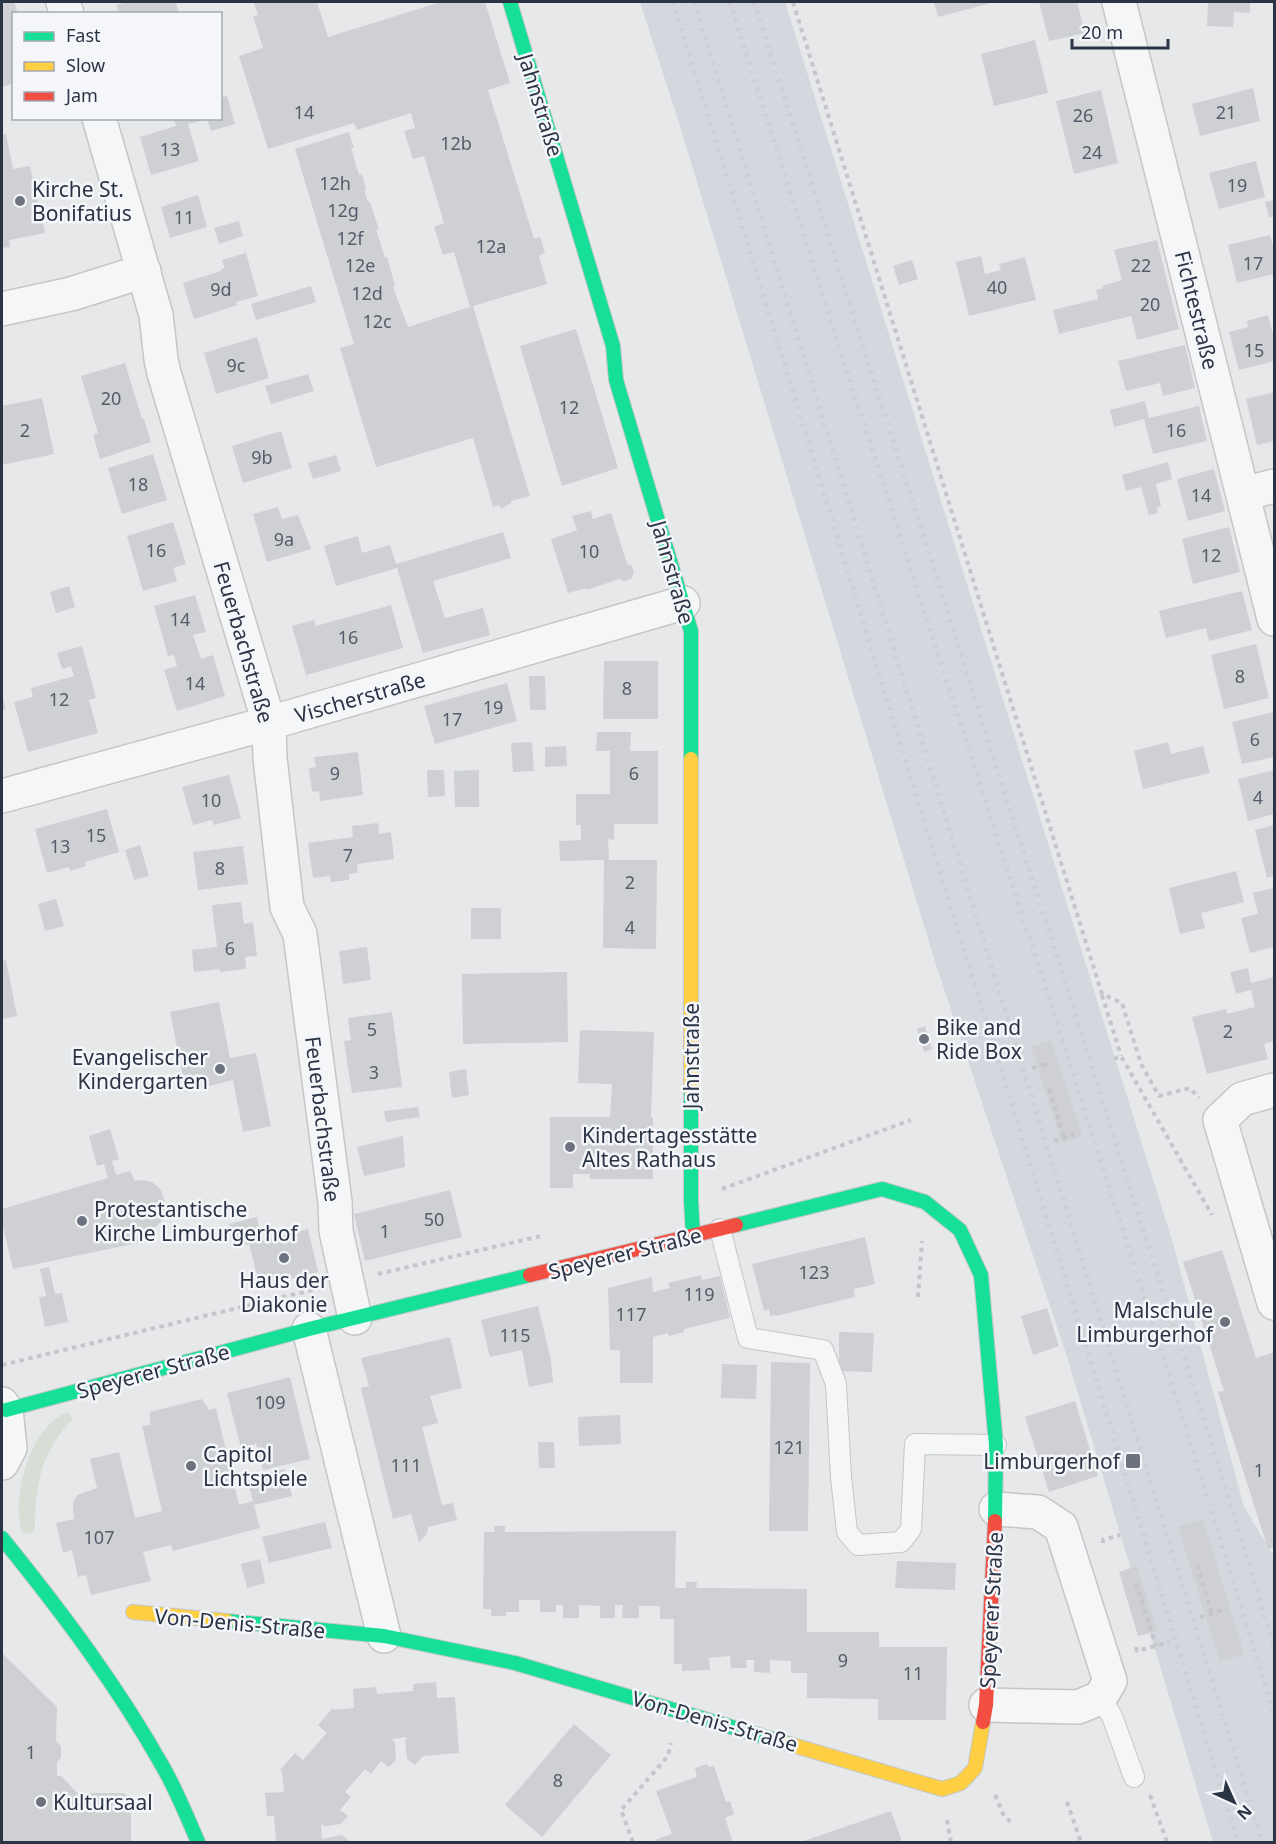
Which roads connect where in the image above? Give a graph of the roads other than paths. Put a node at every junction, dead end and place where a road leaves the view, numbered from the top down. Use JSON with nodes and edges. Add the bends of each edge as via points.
{"nodes":[{"id":1,"x":510,"y":2,"type":"edge"},
{"id":2,"x":1119,"y":2,"type":"edge"},
{"id":3,"x":100,"y":120,"type":"edge"},
{"id":4,"x":144,"y":271,"type":"junction"},
{"id":5,"x":2,"y":309,"type":"edge"},
{"id":6,"x":1259,"y":490,"type":"edge"},
{"id":7,"x":683,"y":603,"type":"junction"},
{"id":8,"x":1275,"y":619,"type":"edge"},
{"id":9,"x":269,"y":723,"type":"junction"},
{"id":10,"x":2,"y":796,"type":"edge"},
{"id":11,"x":1275,"y":1090,"type":"edge"},
{"id":12,"x":720,"y":1230,"type":"junction"},
{"id":13,"x":693,"y":1236,"type":"junction"},
{"id":14,"x":1275,"y":1303,"type":"edge"},
{"id":15,"x":355,"y":1317,"type":"junction"},
{"id":16,"x":309,"y":1329,"type":"junction"},
{"id":17,"x":4,"y":1407,"type":"edge"},
{"id":18,"x":996,"y":1445,"type":"junction"},
{"id":19,"x":2,"y":1463,"type":"edge"},
{"id":20,"x":996,"y":1509,"type":"junction"},
{"id":21,"x":2,"y":1538,"type":"edge"},
{"id":22,"x":132,"y":1612,"type":"dead end"},
{"id":23,"x":384,"y":1636,"type":"junction"},
{"id":24,"x":1100,"y":1698,"type":"junction"},
{"id":25,"x":986,"y":1705,"type":"junction"},
{"id":26,"x":1140,"y":1781,"type":"road end"},
{"id":27,"x":198,"y":1842,"type":"edge"}],
"edges":[{"from":1,"to":7,"type":"street","name":"Jahnstraße","via":[[610,335],[616,380]]},
{"from":2,"to":6,"type":"street","name":"Fichtestraße"},
{"from":3,"to":4,"type":"street","name":"Feuerbachstraße"},
{"from":4,"to":5,"type":"street","via":[[72,294]]},
{"from":4,"to":9,"type":"street","name":"Feuerbachstraße","via":[[156,315],[164,373]]},
{"from":6,"to":8,"type":"street","name":"Fichtestraße"},
{"from":7,"to":9,"type":"street","name":"Vischerstraße"},
{"from":7,"to":13,"type":"street","name":"Jahnstraße","via":[[691,631]]},
{"from":9,"to":10,"type":"street","name":"Vischerstraße"},
{"from":9,"to":15,"type":"street","name":"Feuerbachstraße","via":[[287,907],[300,934],[336,1231]]},
{"from":11,"to":14,"type":"street","via":[[1242,1099],[1220,1120]]},
{"from":12,"to":13,"type":"street","name":"Speyerer Straße"},
{"from":12,"to":18,"type":"street","name":"Speyerer Straße","via":[[882,1189],[925,1202],[960,1230],[981,1275]]},
{"from":12,"to":18,"type":"lane","via":[[748,1338],[824,1350],[836,1384],[847,1532],[858,1545],[901,1542],[911,1529],[915,1444]]},
{"from":13,"to":15,"type":"street","name":"Speyerer Straße"},
{"from":15,"to":16,"type":"street","name":"Speyerer Straße"},
{"from":16,"to":17,"type":"street","name":"Speyerer Straße"},
{"from":16,"to":23,"type":"street"},
{"from":17,"to":19,"type":"street","via":[[10,1448]]},
{"from":18,"to":20,"type":"street","name":"Speyerer Straße"},
{"from":20,"to":24,"type":"street","name":"Speyerer Straße","via":[[1038,1512],[1061,1527],[1110,1681]]},
{"from":20,"to":25,"type":"street","name":"Speyerer Straße"},
{"from":21,"to":27,"type":"street","via":[[95,1658],[164,1768]]},
{"from":22,"to":23,"type":"street","name":"Von-Denis-Straße"},
{"from":23,"to":25,"type":"street","name":"Von-Denis-Straße","via":[[515,1663],[942,1789],[961,1783],[975,1768]]},
{"from":24,"to":25,"type":"street","name":"Speyerer Straße","via":[[1078,1707]]},
{"from":24,"to":26,"type":"lane"}]}
